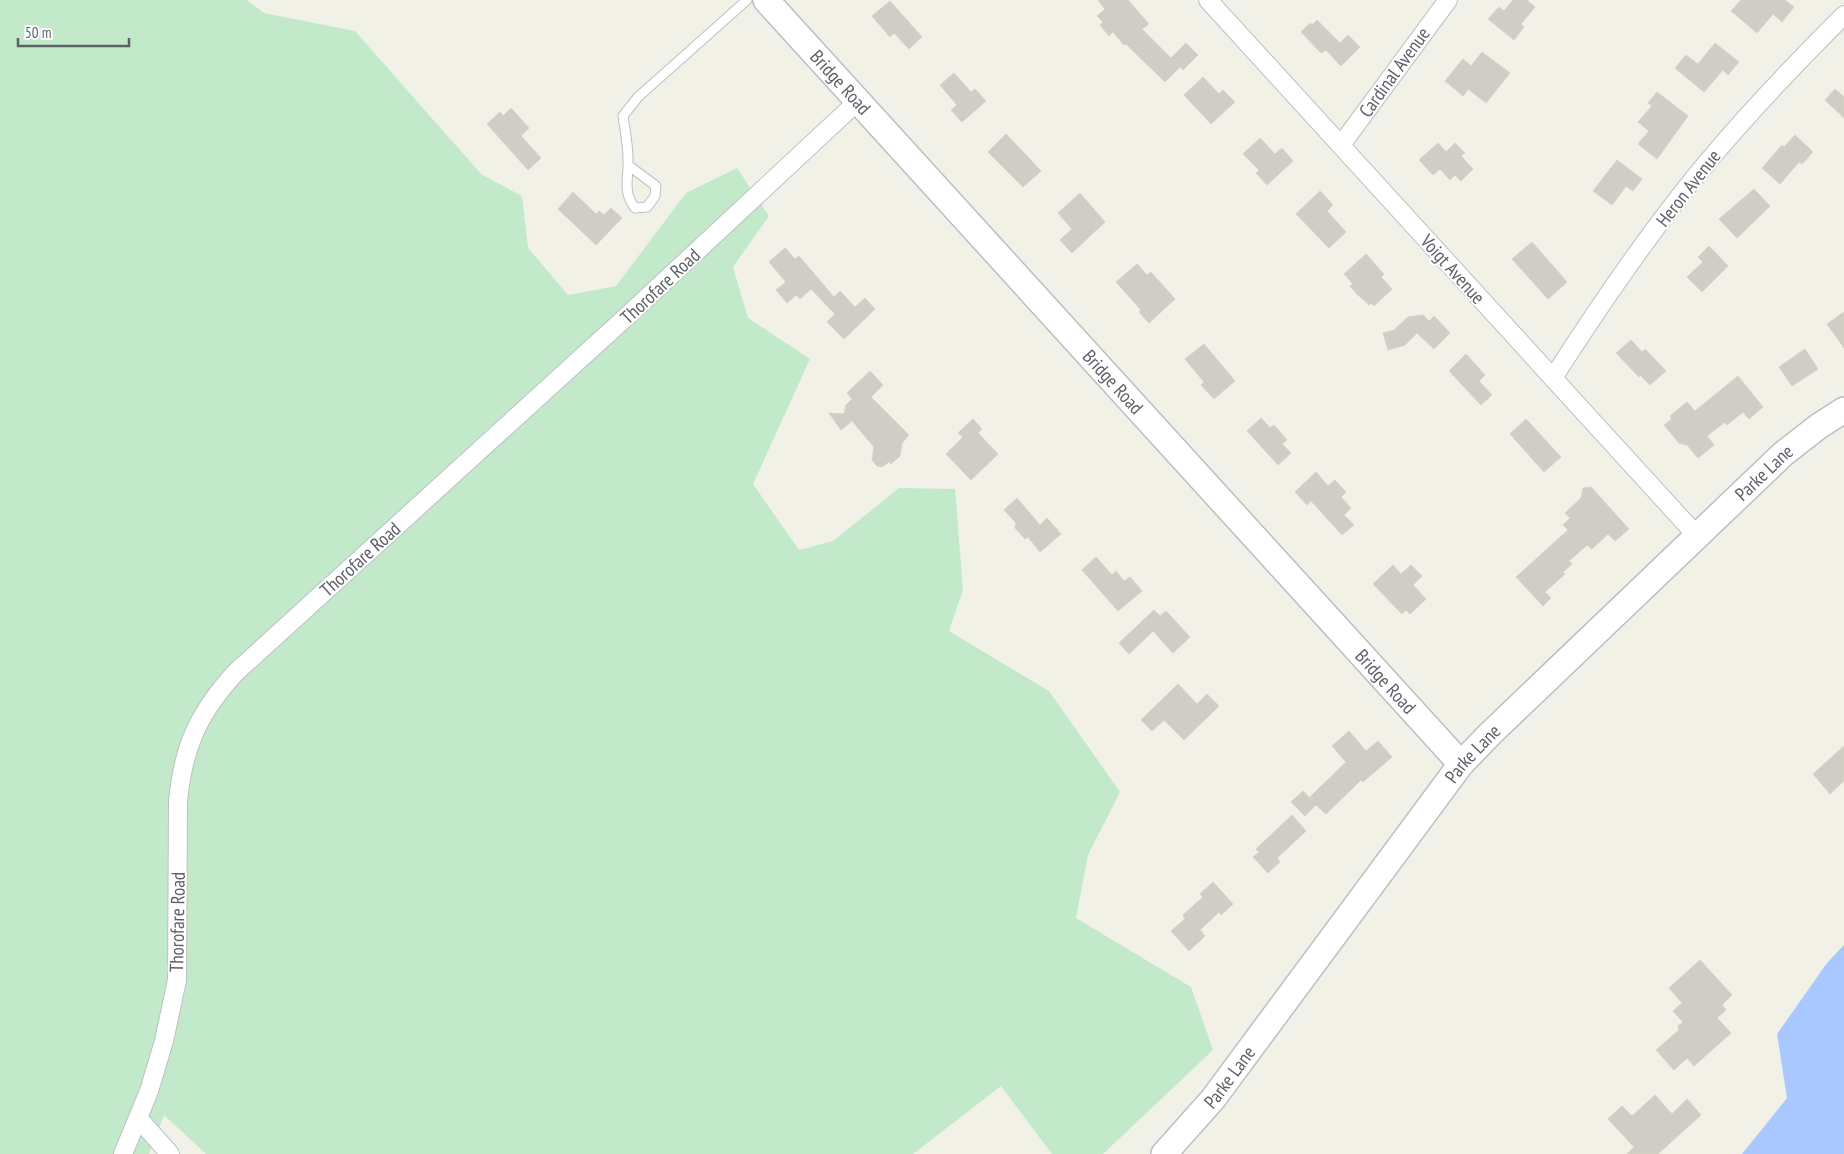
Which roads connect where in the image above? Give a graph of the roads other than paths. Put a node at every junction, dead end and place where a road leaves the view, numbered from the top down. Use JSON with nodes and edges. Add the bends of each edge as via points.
{"nodes":[{"id":1,"x":747,"y":0,"type":"edge"},
{"id":2,"x":766,"y":0,"type":"edge"},
{"id":3,"x":1208,"y":0,"type":"edge"},
{"id":4,"x":1448,"y":0,"type":"edge"},
{"id":5,"x":1844,"y":15,"type":"edge"},
{"id":6,"x":858,"y":101,"type":"junction"},
{"id":7,"x":1341,"y":145,"type":"junction"},
{"id":8,"x":628,"y":165,"type":"junction"},
{"id":9,"x":1553,"y":378,"type":"junction"},
{"id":10,"x":1844,"y":410,"type":"edge"},
{"id":11,"x":1698,"y":537,"type":"junction"},
{"id":12,"x":1461,"y":764,"type":"junction"},
{"id":13,"x":139,"y":1120,"type":"junction"},
{"id":14,"x":123,"y":1154,"type":"edge"},
{"id":15,"x":170,"y":1154,"type":"edge"},
{"id":16,"x":1164,"y":1154,"type":"edge"}],
"edges":[{"from":1,"to":8,"type":"lane","via":[[638,97],[623,116]]},
{"from":2,"to":6,"type":"main road","name":"Bridge Road"},
{"from":3,"to":7,"type":"street","name":"Voigt Avenue"},
{"from":4,"to":7,"type":"street","name":"Cardinal Avenue"},
{"from":5,"to":9,"type":"street","name":"Heron Avenue","via":[[1794,65],[1708,161],[1614,286]]},
{"from":6,"to":12,"type":"main road","name":"Bridge Road"},
{"from":6,"to":13,"type":"street","name":"Thorofare Road","via":[[214,695],[194,731],[180,774],[177,980],[164,1042]]},
{"from":7,"to":9,"type":"street","name":"Voigt Avenue"},
{"from":8,"to":8,"type":"lane","via":[[628,199],[635,208],[647,207],[655,196],[656,186]]},
{"from":9,"to":11,"type":"street","name":"Voigt Avenue"},
{"from":10,"to":11,"type":"main road","name":"Parke Lane","via":[[1784,454]]},
{"from":11,"to":12,"type":"main road","name":"Parke Lane"},
{"from":12,"to":16,"type":"main road","name":"Parke Lane","via":[[1213,1099]]},
{"from":13,"to":14,"type":"street","name":"Thorofare Road"},
{"from":13,"to":15,"type":"street"}]}
